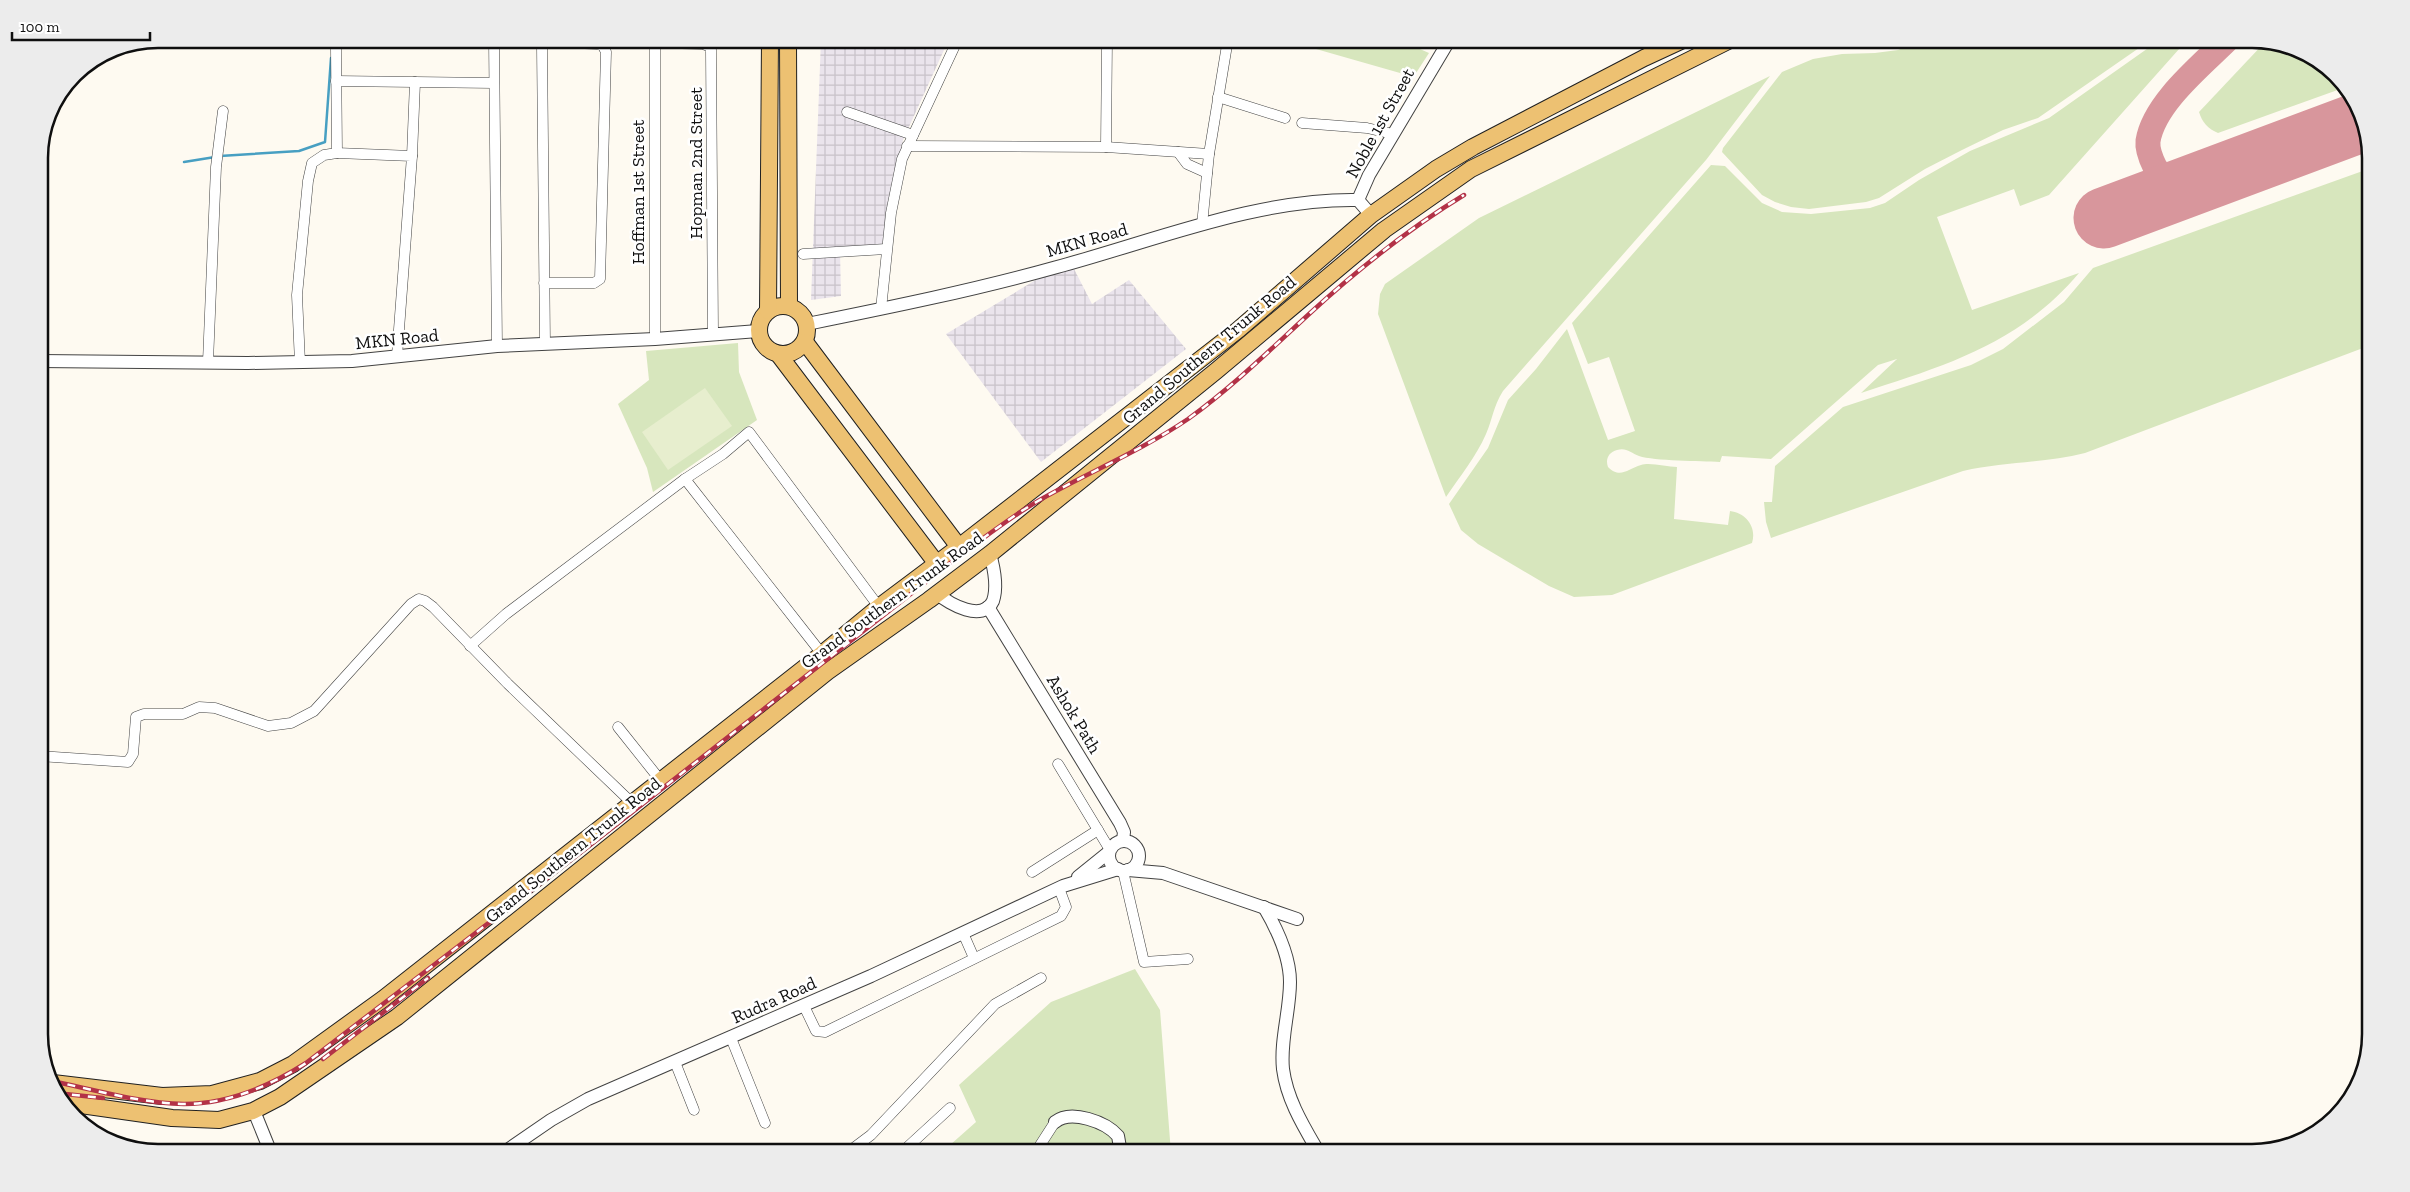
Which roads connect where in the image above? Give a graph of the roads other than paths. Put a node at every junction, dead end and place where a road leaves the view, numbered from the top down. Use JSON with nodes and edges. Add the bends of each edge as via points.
{"nodes":[{"id":1,"x":336,"y":48,"type":"edge"},
{"id":2,"x":494,"y":48,"type":"edge"},
{"id":3,"x":542,"y":48,"type":"edge"},
{"id":4,"x":604,"y":48,"type":"edge"},
{"id":5,"x":656,"y":48,"type":"edge"},
{"id":6,"x":710,"y":48,"type":"edge"},
{"id":7,"x":770,"y":48,"type":"edge"},
{"id":8,"x":788,"y":48,"type":"edge"},
{"id":9,"x":954,"y":48,"type":"edge"},
{"id":10,"x":1107,"y":48,"type":"edge"},
{"id":11,"x":1226,"y":48,"type":"edge"},
{"id":12,"x":1445,"y":48,"type":"edge"},
{"id":13,"x":1666,"y":48,"type":"edge"},
{"id":14,"x":1714,"y":48,"type":"edge"},
{"id":15,"x":336,"y":81,"type":"junction"},
{"id":16,"x":415,"y":82,"type":"junction"},
{"id":17,"x":494,"y":83,"type":"junction"},
{"id":18,"x":1218,"y":97,"type":"junction"},
{"id":19,"x":222,"y":111,"type":"dead end"},
{"id":20,"x":847,"y":112,"type":"dead end"},
{"id":21,"x":1285,"y":118,"type":"dead end"},
{"id":22,"x":1302,"y":123,"type":"dead end"},
{"id":23,"x":1393,"y":134,"type":"junction"},
{"id":24,"x":913,"y":135,"type":"junction"},
{"id":25,"x":907,"y":146,"type":"junction"},
{"id":26,"x":1106,"y":148,"type":"junction"},
{"id":27,"x":1178,"y":152,"type":"junction"},
{"id":28,"x":337,"y":153,"type":"junction"},
{"id":29,"x":1209,"y":154,"type":"junction"},
{"id":30,"x":1459,"y":155,"type":"junction"},
{"id":31,"x":412,"y":156,"type":"junction"},
{"id":32,"x":1471,"y":169,"type":"junction"},
{"id":33,"x":1207,"y":173,"type":"junction"},
{"id":34,"x":1358,"y":200,"type":"junction"},
{"id":35,"x":1371,"y":215,"type":"junction"},
{"id":36,"x":1202,"y":226,"type":"junction"},
{"id":37,"x":1384,"y":230,"type":"junction"},
{"id":38,"x":886,"y":248,"type":"junction"},
{"id":39,"x":803,"y":254,"type":"dead end"},
{"id":40,"x":544,"y":283,"type":"junction"},
{"id":41,"x":789,"y":306,"type":"junction"},
{"id":42,"x":881,"y":309,"type":"junction"},
{"id":43,"x":768,"y":311,"type":"junction"},
{"id":44,"x":807,"y":324,"type":"junction"},
{"id":45,"x":758,"y":331,"type":"junction"},
{"id":46,"x":713,"y":334,"type":"junction"},
{"id":47,"x":655,"y":339,"type":"junction"},
{"id":48,"x":805,"y":342,"type":"junction"},
{"id":49,"x":545,"y":344,"type":"junction"},
{"id":50,"x":498,"y":346,"type":"junction"},
{"id":51,"x":779,"y":354,"type":"junction"},
{"id":52,"x":397,"y":356,"type":"junction"},
{"id":53,"x":48,"y":361,"type":"edge"},
{"id":54,"x":208,"y":362,"type":"junction"},
{"id":55,"x":300,"y":363,"type":"junction"},
{"id":56,"x":685,"y":479,"type":"junction"},
{"id":57,"x":959,"y":547,"type":"junction"},
{"id":58,"x":990,"y":554,"type":"junction"},
{"id":59,"x":937,"y":564,"type":"junction"},
{"id":60,"x":938,"y":594,"type":"junction"},
{"id":61,"x":879,"y":607,"type":"junction"},
{"id":62,"x":988,"y":607,"type":"junction"},
{"id":63,"x":470,"y":646,"type":"junction"},
{"id":64,"x":822,"y":654,"type":"junction"},
{"id":65,"x":618,"y":727,"type":"dead end"},
{"id":66,"x":48,"y":757,"type":"edge"},
{"id":67,"x":1058,"y":764,"type":"dead end"},
{"id":68,"x":661,"y":780,"type":"junction"},
{"id":69,"x":632,"y":803,"type":"junction"},
{"id":70,"x":1098,"y":830,"type":"junction"},
{"id":71,"x":1123,"y":840,"type":"junction"},
{"id":72,"x":1109,"y":851,"type":"junction"},
{"id":73,"x":1139,"y":854,"type":"junction"},
{"id":74,"x":1123,"y":870,"type":"junction"},
{"id":75,"x":1032,"y":872,"type":"dead end"},
{"id":76,"x":1163,"y":873,"type":"junction"},
{"id":77,"x":1061,"y":887,"type":"junction"},
{"id":78,"x":1264,"y":907,"type":"junction"},
{"id":79,"x":1297,"y":919,"type":"dead end"},
{"id":80,"x":963,"y":933,"type":"junction"},
{"id":81,"x":974,"y":958,"type":"junction"},
{"id":82,"x":1188,"y":959,"type":"dead end"},
{"id":83,"x":1041,"y":978,"type":"dead end"},
{"id":84,"x":804,"y":1006,"type":"junction"},
{"id":85,"x":353,"y":1022,"type":"junction"},
{"id":86,"x":731,"y":1038,"type":"junction"},
{"id":87,"x":366,"y":1039,"type":"junction"},
{"id":88,"x":675,"y":1062,"type":"junction"},
{"id":89,"x":59,"y":1084,"type":"edge"},
{"id":90,"x":72,"y":1104,"type":"edge"},
{"id":91,"x":950,"y":1108,"type":"dead end"},
{"id":92,"x":254,"y":1110,"type":"junction"},
{"id":93,"x":694,"y":1110,"type":"dead end"},
{"id":94,"x":1055,"y":1122,"type":"joint"},
{"id":95,"x":765,"y":1123,"type":"dead end"},
{"id":96,"x":267,"y":1144,"type":"edge"},
{"id":97,"x":516,"y":1144,"type":"edge"},
{"id":98,"x":860,"y":1144,"type":"edge"},
{"id":99,"x":911,"y":1144,"type":"edge"},
{"id":100,"x":1041,"y":1144,"type":"edge"},
{"id":101,"x":1119,"y":1144,"type":"edge"},
{"id":102,"x":1314,"y":1144,"type":"edge"}],
"edges":[{"from":1,"to":15,"type":"street"},
{"from":2,"to":17,"type":"street"},
{"from":3,"to":40,"type":"street"},
{"from":4,"to":40,"type":"street","via":[[600,279],[594,283]]},
{"from":5,"to":47,"type":"street","name":"Hoffman 1st Street"},
{"from":6,"to":46,"type":"street","name":"Hopman 2nd Street"},
{"from":7,"to":43,"type":"main road"},
{"from":8,"to":41,"type":"main road"},
{"from":9,"to":24,"type":"street"},
{"from":10,"to":26,"type":"street"},
{"from":11,"to":18,"type":"street"},
{"from":12,"to":23,"type":"street","name":"Noble 1st Street"},
{"from":13,"to":30,"type":"main road","name":"Grand Southern Trunk Road"},
{"from":14,"to":32,"type":"main road","name":"Grand Southern Trunk Road"},
{"from":15,"to":16,"type":"street"},
{"from":15,"to":28,"type":"street"},
{"from":16,"to":17,"type":"street"},
{"from":16,"to":31,"type":"street"},
{"from":17,"to":50,"type":"street"},
{"from":18,"to":21,"type":"street"},
{"from":18,"to":29,"type":"street"},
{"from":19,"to":54,"type":"street","via":[[216,167]]},
{"from":20,"to":24,"type":"street"},
{"from":22,"to":23,"type":"street","via":[[1367,128]]},
{"from":23,"to":34,"type":"street","name":"Noble 1st Street"},
{"from":24,"to":25,"type":"street"},
{"from":25,"to":26,"type":"street"},
{"from":25,"to":38,"type":"street","via":[[898,171]]},
{"from":26,"to":27,"type":"street"},
{"from":27,"to":29,"type":"street"},
{"from":27,"to":33,"type":"street","via":[[1187,164]]},
{"from":28,"to":31,"type":"street"},
{"from":28,"to":55,"type":"street","via":[[324,155],[312,163],[308,181],[298,296]]},
{"from":29,"to":33,"type":"street"},
{"from":30,"to":32,"type":"main road"},
{"from":30,"to":35,"type":"main road","name":"Grand Southern Trunk Road"},
{"from":31,"to":52,"type":"street"},
{"from":32,"to":37,"type":"main road","name":"Grand Southern Trunk Road"},
{"from":33,"to":36,"type":"street"},
{"from":34,"to":35,"type":"street"},
{"from":34,"to":36,"type":"street","name":"MKN Road","via":[[1296,204]]},
{"from":35,"to":37,"type":"main road"},
{"from":35,"to":57,"type":"main road","name":"Grand Southern Trunk Road","via":[[1238,330]]},
{"from":36,"to":42,"type":"street","name":"MKN Road","via":[[1056,267]]},
{"from":37,"to":58,"type":"main road","name":"Grand Southern Trunk Road"},
{"from":38,"to":39,"type":"street"},
{"from":38,"to":42,"type":"street"},
{"from":40,"to":49,"type":"street"},
{"from":41,"to":43,"type":"main road","via":[[778,306]]},
{"from":41,"to":44,"type":"main road","via":[[798,311]]},
{"from":42,"to":44,"type":"street","name":"MKN Road"},
{"from":43,"to":45,"type":"main road"},
{"from":44,"to":48,"type":"main road"},
{"from":45,"to":46,"type":"street","name":"MKN Road"},
{"from":45,"to":51,"type":"main road","via":[[763,345]]},
{"from":46,"to":47,"type":"street","name":"MKN Road"},
{"from":47,"to":49,"type":"street","name":"MKN Road"},
{"from":48,"to":51,"type":"main road","via":[[793,352]]},
{"from":48,"to":57,"type":"main road"},
{"from":49,"to":50,"type":"street","name":"MKN Road"},
{"from":50,"to":52,"type":"street","name":"MKN Road"},
{"from":51,"to":59,"type":"main road"},
{"from":52,"to":55,"type":"street","name":"MKN Road"},
{"from":53,"to":54,"type":"street","name":"MKN Road"},
{"from":54,"to":55,"type":"street","name":"MKN Road"},
{"from":56,"to":61,"type":"street","via":[[749,432]]},
{"from":56,"to":63,"type":"street","via":[[506,614]]},
{"from":56,"to":64,"type":"street"},
{"from":57,"to":59,"type":"main road","name":"Grand Southern Trunk Road"},
{"from":58,"to":60,"type":"main road","name":"Grand Southern Trunk Road"},
{"from":58,"to":62,"type":"street","via":[[995,585]]},
{"from":59,"to":61,"type":"main road","name":"Grand Southern Trunk Road"},
{"from":60,"to":62,"type":"street","via":[[967,610]]},
{"from":60,"to":87,"type":"main road","name":"Grand Southern Trunk Road","via":[[827,672]]},
{"from":61,"to":64,"type":"main road","name":"Grand Southern Trunk Road"},
{"from":62,"to":71,"type":"street","name":"Ashok Path","via":[[1121,826]]},
{"from":63,"to":66,"type":"street","via":[[433,607],[419,599],[314,712],[291,723],[268,726],[215,708],[199,707],[182,714],[144,714],[136,717],[133,754],[128,762]]},
{"from":63,"to":69,"type":"street"},
{"from":64,"to":68,"type":"main road","name":"Grand Southern Trunk Road"},
{"from":65,"to":68,"type":"street"},
{"from":67,"to":70,"type":"street"},
{"from":68,"to":69,"type":"main road","name":"Grand Southern Trunk Road"},
{"from":69,"to":85,"type":"main road","name":"Grand Southern Trunk Road"},
{"from":70,"to":72,"type":"street"},
{"from":70,"to":75,"type":"street"},
{"from":71,"to":72,"type":"street"},
{"from":71,"to":73,"type":"street","via":[[1135,845]]},
{"from":72,"to":74,"type":"street","via":[[1109,860]]},
{"from":72,"to":77,"type":"street","name":"Rudra Road"},
{"from":73,"to":74,"type":"street","via":[[1137,863]]},
{"from":73,"to":76,"type":"street","via":[[1147,864]]},
{"from":74,"to":76,"type":"street"},
{"from":74,"to":77,"type":"street","name":"Rudra Road"},
{"from":74,"to":82,"type":"street","via":[[1144,962]]},
{"from":76,"to":78,"type":"street"},
{"from":77,"to":80,"type":"street","name":"Rudra Road"},
{"from":77,"to":81,"type":"street","via":[[1066,907],[1062,916]]},
{"from":78,"to":79,"type":"street"},
{"from":78,"to":102,"type":"street","via":[[1276,928],[1289,970],[1283,1058],[1286,1085]]},
{"from":80,"to":81,"type":"street"},
{"from":80,"to":84,"type":"street","name":"Rudra Road"},
{"from":81,"to":84,"type":"street","via":[[825,1032],[816,1031]]},
{"from":83,"to":98,"type":"street","via":[[996,1004],[872,1135]]},
{"from":84,"to":86,"type":"street","name":"Rudra Road"},
{"from":85,"to":87,"type":"main road"},
{"from":85,"to":89,"type":"main road","name":"Grand Southern Trunk Road","via":[[285,1069],[260,1081],[212,1094],[162,1096]]},
{"from":86,"to":88,"type":"street","name":"Rudra Road"},
{"from":86,"to":95,"type":"street"},
{"from":87,"to":92,"type":"main road","name":"Grand Southern Trunk Road","via":[[280,1097]]},
{"from":88,"to":93,"type":"street"},
{"from":88,"to":97,"type":"street","name":"Rudra Road","via":[[580,1103]]},
{"from":90,"to":92,"type":"main road","name":"Grand Southern Trunk Road","via":[[219,1120]]},
{"from":91,"to":99,"type":"street"},
{"from":92,"to":96,"type":"street"},
{"from":94,"to":100,"type":"street"},
{"from":94,"to":101,"type":"street","via":[[1070,1117],[1098,1123],[1118,1136]]}]}
